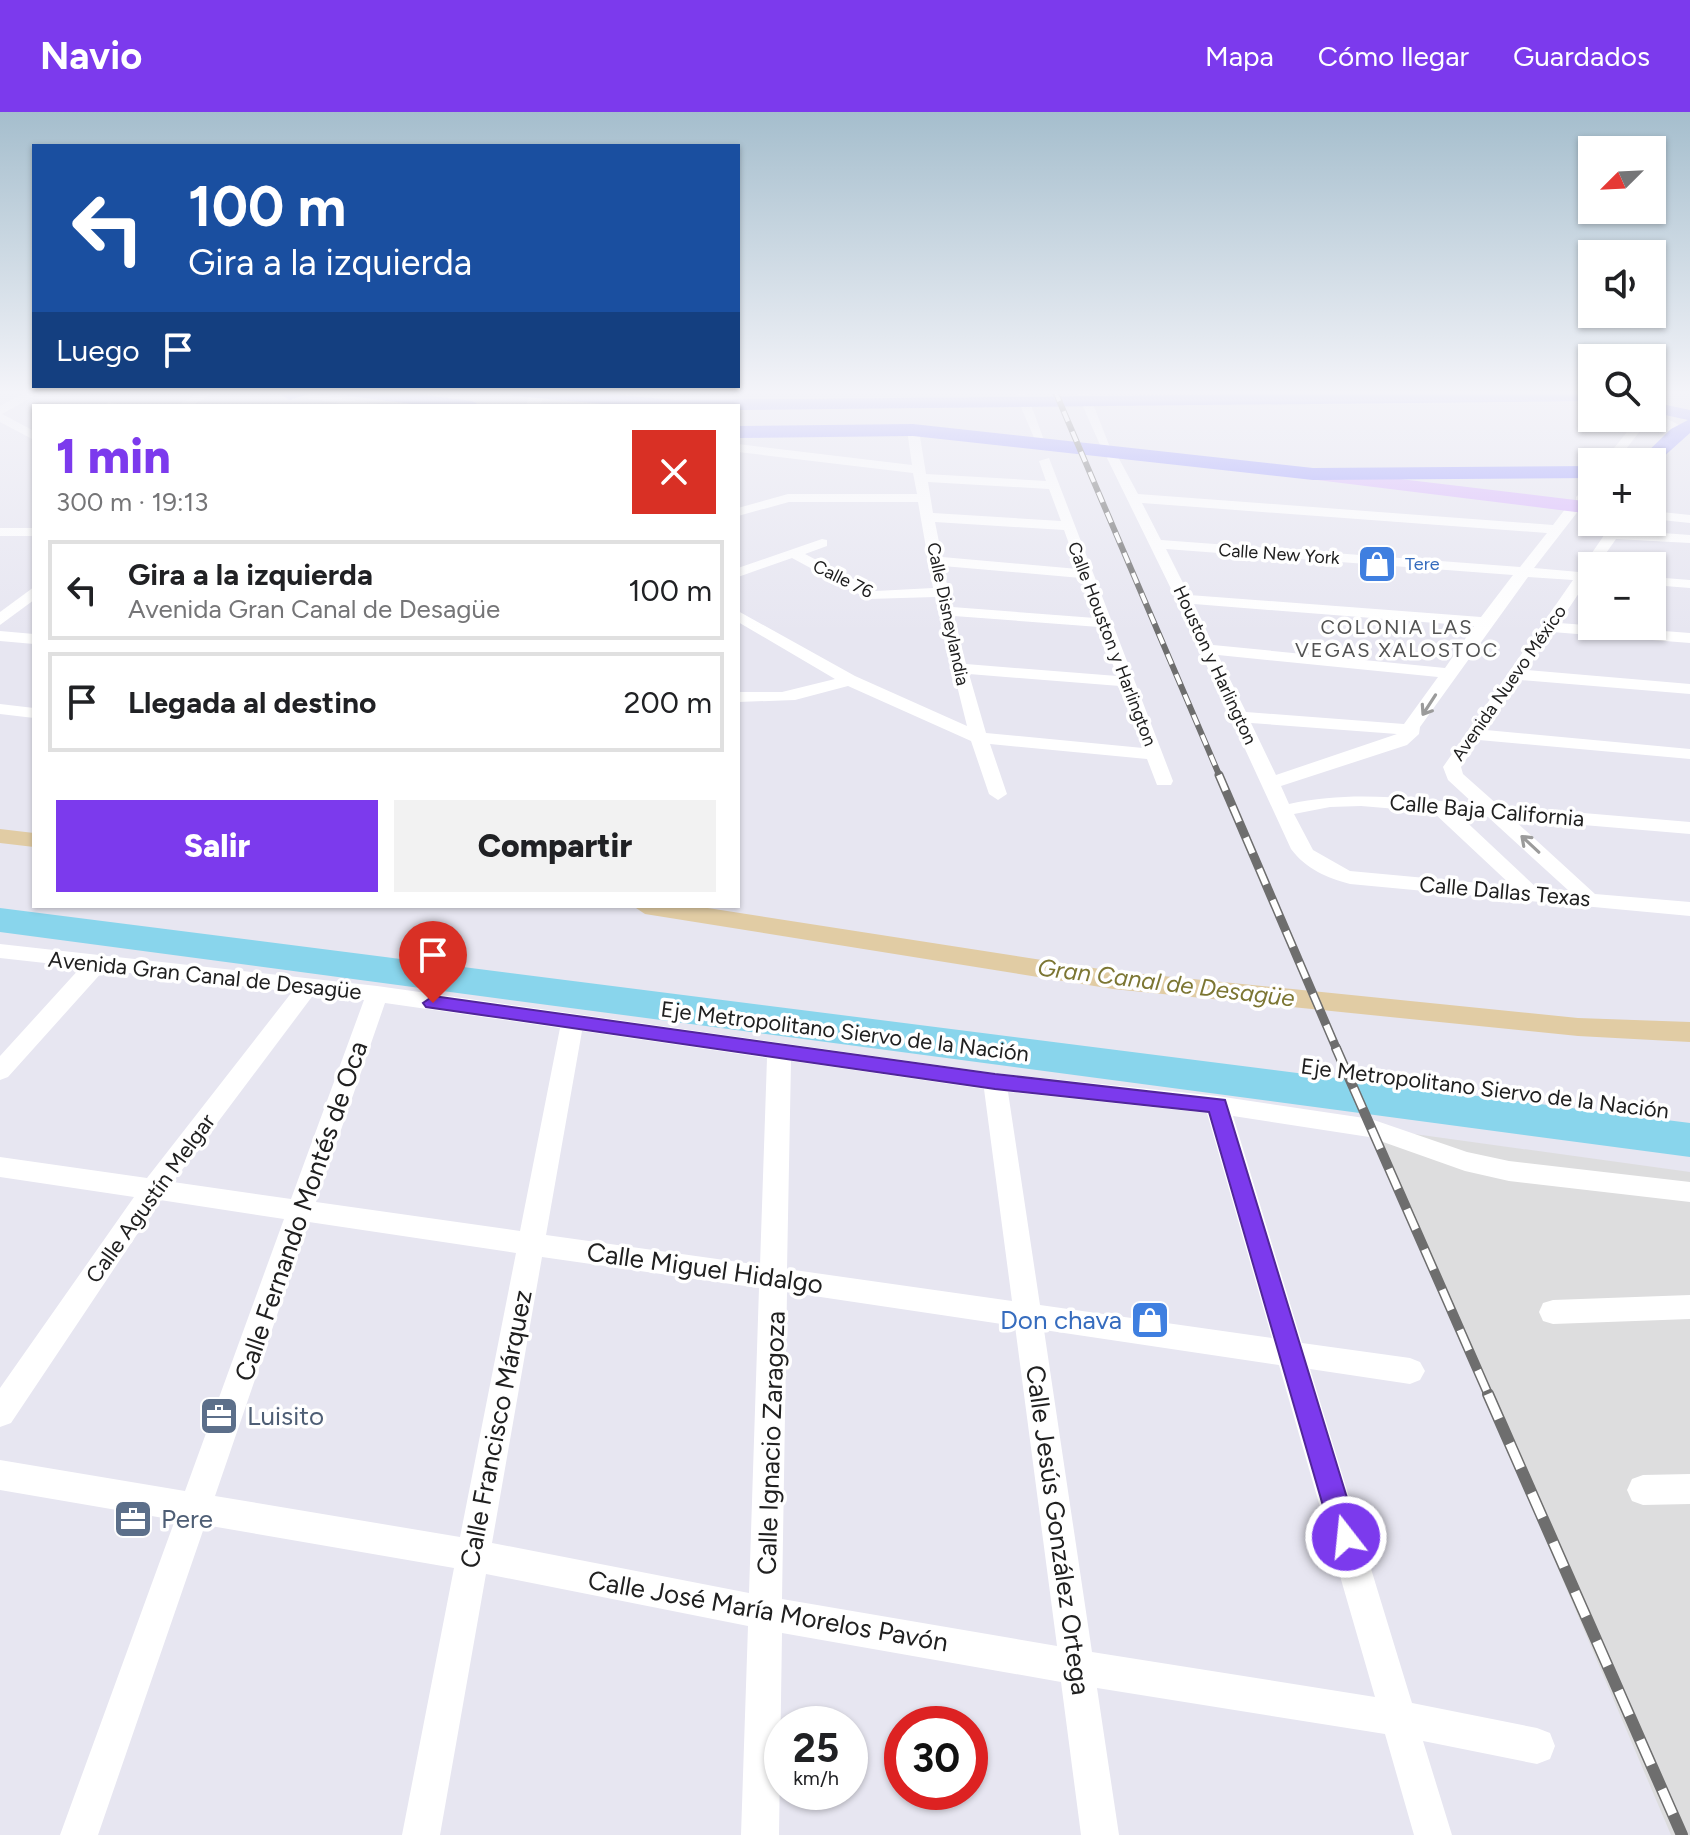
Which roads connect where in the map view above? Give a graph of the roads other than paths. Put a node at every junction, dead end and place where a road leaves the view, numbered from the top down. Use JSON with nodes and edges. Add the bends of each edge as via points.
{"nodes":[{"id":1,"x":903,"y":471,"type":"edge"},
{"id":2,"x":1048,"y":471,"type":"edge"},
{"id":3,"x":1120,"y":471,"type":"edge"},
{"id":4,"x":1289,"y":471,"type":"edge"},
{"id":5,"x":1578,"y":472,"type":"edge"},
{"id":6,"x":920,"y":474,"type":"junction"},
{"id":7,"x":1313,"y":474,"type":"junction"},
{"id":8,"x":1051,"y":485,"type":"junction"},
{"id":9,"x":924,"y":498,"type":"junction"},
{"id":10,"x":1134,"y":498,"type":"junction"},
{"id":11,"x":1578,"y":505,"type":"edge"},
{"id":12,"x":1578,"y":508,"type":"edge"},
{"id":13,"x":740,"y":511,"type":"edge"},
{"id":14,"x":1666,"y":516,"type":"edge"},
{"id":15,"x":928,"y":517,"type":"junction"},
{"id":16,"x":1690,"y":519,"type":"edge"},
{"id":17,"x":1067,"y":526,"type":"junction"},
{"id":18,"x":1554,"y":529,"type":"junction"},
{"id":19,"x":32,"y":532,"type":"edge"},
{"id":20,"x":0,"y":533,"type":"edge"},
{"id":21,"x":1666,"y":535,"type":"edge"},
{"id":22,"x":1690,"y":539,"type":"edge"},
{"id":23,"x":822,"y":543,"type":"dead end"},
{"id":24,"x":1157,"y":544,"type":"junction"},
{"id":25,"x":793,"y":553,"type":"junction"},
{"id":26,"x":937,"y":561,"type":"junction"},
{"id":27,"x":740,"y":572,"type":"edge"},
{"id":28,"x":1523,"y":573,"type":"junction"},
{"id":29,"x":1085,"y":574,"type":"junction"},
{"id":30,"x":1578,"y":576,"type":"edge"},
{"id":31,"x":1666,"y":582,"type":"edge"},
{"id":32,"x":1690,"y":584,"type":"edge"},
{"id":33,"x":1578,"y":589,"type":"edge"},
{"id":34,"x":942,"y":592,"type":"junction"},
{"id":35,"x":32,"y":594,"type":"edge"},
{"id":36,"x":1184,"y":599,"type":"junction"},
{"id":37,"x":946,"y":611,"type":"junction"},
{"id":38,"x":740,"y":617,"type":"edge"},
{"id":39,"x":0,"y":620,"type":"edge"},
{"id":40,"x":1485,"y":622,"type":"junction"},
{"id":41,"x":1106,"y":623,"type":"junction"},
{"id":42,"x":1549,"y":627,"type":"junction"},
{"id":43,"x":0,"y":636,"type":"edge"},
{"id":44,"x":1690,"y":638,"type":"edge"},
{"id":45,"x":32,"y":639,"type":"edge"},
{"id":46,"x":1207,"y":649,"type":"junction"},
{"id":47,"x":958,"y":668,"type":"junction"},
{"id":48,"x":1449,"y":673,"type":"junction"},
{"id":49,"x":1514,"y":674,"type":"junction"},
{"id":50,"x":849,"y":680,"type":"junction"},
{"id":51,"x":1128,"y":682,"type":"junction"},
{"id":52,"x":1690,"y":689,"type":"edge"},
{"id":53,"x":740,"y":697,"type":"edge"},
{"id":54,"x":0,"y":709,"type":"edge"},
{"id":55,"x":32,"y":713,"type":"edge"},
{"id":56,"x":1240,"y":717,"type":"junction"},
{"id":57,"x":1413,"y":730,"type":"junction"},
{"id":58,"x":1473,"y":734,"type":"junction"},
{"id":59,"x":976,"y":737,"type":"junction"},
{"id":60,"x":1154,"y":754,"type":"junction"},
{"id":61,"x":1690,"y":754,"type":"edge"},
{"id":62,"x":1164,"y":781,"type":"dead end"},
{"id":63,"x":1270,"y":783,"type":"junction"},
{"id":64,"x":998,"y":794,"type":"dead end"},
{"id":65,"x":1436,"y":804,"type":"junction"},
{"id":66,"x":1491,"y":808,"type":"junction"},
{"id":67,"x":1284,"y":811,"type":"junction"},
{"id":68,"x":1690,"y":828,"type":"edge"},
{"id":69,"x":1322,"y":868,"type":"joint"},
{"id":70,"x":1531,"y":893,"type":"junction"},
{"id":71,"x":1587,"y":897,"type":"junction"},
{"id":72,"x":0,"y":901,"type":"edge"},
{"id":73,"x":32,"y":905,"type":"edge"},
{"id":74,"x":58,"y":908,"type":"edge"},
{"id":75,"x":1690,"y":909,"type":"edge"},
{"id":76,"x":0,"y":920,"type":"edge"},
{"id":77,"x":0,"y":951,"type":"edge"},
{"id":78,"x":98,"y":963,"type":"junction"},
{"id":79,"x":307,"y":988,"type":"junction"},
{"id":80,"x":377,"y":994,"type":"junction"},
{"id":81,"x":572,"y":1024,"type":"junction"},
{"id":82,"x":779,"y":1051,"type":"junction"},
{"id":83,"x":0,"y":1071,"type":"edge"},
{"id":84,"x":995,"y":1082,"type":"junction"},
{"id":85,"x":1217,"y":1105,"type":"junction"},
{"id":86,"x":1690,"y":1114,"type":"edge"},
{"id":87,"x":1690,"y":1140,"type":"edge"},
{"id":88,"x":0,"y":1167,"type":"edge"},
{"id":89,"x":152,"y":1191,"type":"junction"},
{"id":90,"x":1690,"y":1192,"type":"edge"},
{"id":91,"x":303,"y":1210,"type":"junction"},
{"id":92,"x":531,"y":1243,"type":"junction"},
{"id":93,"x":776,"y":1278,"type":"junction"},
{"id":94,"x":1690,"y":1307,"type":"edge"},
{"id":95,"x":1553,"y":1312,"type":"dead end"},
{"id":96,"x":1028,"y":1316,"type":"junction"},
{"id":97,"x":1294,"y":1356,"type":"junction"},
{"id":98,"x":1410,"y":1371,"type":"dead end"},
{"id":99,"x":0,"y":1413,"type":"edge"},
{"id":100,"x":0,"y":1475,"type":"edge"},
{"id":101,"x":1690,"y":1489,"type":"edge"},
{"id":102,"x":1643,"y":1490,"type":"dead end"},
{"id":103,"x":196,"y":1510,"type":"junction"},
{"id":104,"x":473,"y":1555,"type":"junction"},
{"id":105,"x":766,"y":1613,"type":"junction"},
{"id":106,"x":1077,"y":1667,"type":"junction"},
{"id":107,"x":1397,"y":1718,"type":"junction"},
{"id":108,"x":1537,"y":1746,"type":"dead end"},
{"id":109,"x":79,"y":1835,"type":"edge"},
{"id":110,"x":421,"y":1835,"type":"edge"},
{"id":111,"x":760,"y":1835,"type":"edge"},
{"id":112,"x":1100,"y":1835,"type":"edge"},
{"id":113,"x":1433,"y":1835,"type":"edge"}],
"edges":[{"from":1,"to":6,"type":"street"},
{"from":2,"to":8,"type":"street","name":"Calle Houston y Harlington"},
{"from":3,"to":10,"type":"street","name":"Houston y Harlington"},
{"from":4,"to":7,"type":"main road"},
{"from":5,"to":7,"type":"main road"},
{"from":6,"to":8,"type":"street"},
{"from":6,"to":9,"type":"street","name":"Calle Disneylandia"},
{"from":7,"to":11,"type":"main road"},
{"from":8,"to":17,"type":"street","name":"Calle Houston y Harlington"},
{"from":9,"to":13,"type":"street","via":[[788,498]]},
{"from":9,"to":15,"type":"street","name":"Calle Disneylandia"},
{"from":10,"to":18,"type":"street"},
{"from":10,"to":24,"type":"street","name":"Houston y Harlington"},
{"from":12,"to":18,"type":"street"},
{"from":14,"to":16,"type":"street"},
{"from":15,"to":17,"type":"street"},
{"from":15,"to":26,"type":"street","name":"Calle Disneylandia"},
{"from":17,"to":29,"type":"street","name":"Calle Houston y Harlington"},
{"from":18,"to":28,"type":"street"},
{"from":19,"to":20,"type":"street"},
{"from":21,"to":22,"type":"street"},
{"from":23,"to":25,"type":"street","name":"Calle 76"},
{"from":24,"to":28,"type":"street","name":"Calle New York"},
{"from":24,"to":36,"type":"street","name":"Houston y Harlington"},
{"from":25,"to":27,"type":"street","name":"Calle 76"},
{"from":25,"to":34,"type":"street","name":"Calle 76","via":[[873,596]]},
{"from":26,"to":29,"type":"street"},
{"from":26,"to":34,"type":"street","name":"Calle Disneylandia"},
{"from":28,"to":30,"type":"street","name":"Calle New York"},
{"from":28,"to":40,"type":"street"},
{"from":29,"to":41,"type":"street","name":"Calle Houston y Harlington"},
{"from":31,"to":32,"type":"street"},
{"from":33,"to":42,"type":"street","name":"Avenida Nuevo México"},
{"from":34,"to":37,"type":"street","name":"Calle Disneylandia"},
{"from":35,"to":39,"type":"street"},
{"from":36,"to":40,"type":"street"},
{"from":36,"to":46,"type":"street","name":"Houston y Harlington"},
{"from":37,"to":41,"type":"street"},
{"from":37,"to":47,"type":"street","name":"Calle Disneylandia"},
{"from":38,"to":50,"type":"street"},
{"from":40,"to":48,"type":"street"},
{"from":41,"to":51,"type":"street","name":"Calle Houston y Harlington"},
{"from":42,"to":44,"type":"street"},
{"from":42,"to":49,"type":"street","name":"Avenida Nuevo México"},
{"from":43,"to":45,"type":"street"},
{"from":46,"to":48,"type":"street"},
{"from":46,"to":56,"type":"street","name":"Houston y Harlington"},
{"from":47,"to":51,"type":"street"},
{"from":47,"to":59,"type":"street","name":"Calle Disneylandia"},
{"from":48,"to":57,"type":"street","one_way":true},
{"from":49,"to":52,"type":"street"},
{"from":49,"to":58,"type":"street","name":"Avenida Nuevo México"},
{"from":50,"to":53,"type":"street","via":[[796,698]]},
{"from":50,"to":59,"type":"street"},
{"from":51,"to":60,"type":"street","name":"Calle Houston y Harlington"},
{"from":54,"to":55,"type":"street"},
{"from":56,"to":57,"type":"street"},
{"from":56,"to":63,"type":"street","name":"Houston y Harlington"},
{"from":57,"to":63,"type":"street","via":[[1392,745]]},
{"from":58,"to":61,"type":"street"},
{"from":58,"to":66,"type":"street","name":"Avenida Nuevo México","via":[[1451,771]]},
{"from":59,"to":60,"type":"street"},
{"from":59,"to":64,"type":"street","name":"Calle Disneylandia"},
{"from":60,"to":62,"type":"street","name":"Calle Houston y Harlington"},
{"from":63,"to":67,"type":"street","name":"Houston y Harlington"},
{"from":65,"to":66,"type":"street","name":"Calle Baja California"},
{"from":65,"to":67,"type":"street","name":"Calle Baja California","via":[[1344,799]]},
{"from":65,"to":70,"type":"street"},
{"from":66,"to":68,"type":"street","name":"Calle Baja California"},
{"from":71,"to":66,"type":"street","name":"Avenida Nuevo México","one_way":true},
{"from":67,"to":69,"type":"street","name":"Houston y Harlington","via":[[1301,849]]},
{"from":69,"to":70,"type":"street","name":"Calle Dallas Texas","via":[[1350,878]]},
{"from":70,"to":71,"type":"street","name":"Calle Dallas Texas"},
{"from":71,"to":75,"type":"street","name":"Calle Dallas Texas"},
{"from":72,"to":73,"type":"highway"},
{"from":74,"to":86,"type":"highway","name":"Eje Metropolitano Siervo de la Nación"},
{"from":76,"to":87,"type":"highway","name":"Eje Metropolitano Siervo de la Nación"},
{"from":77,"to":78,"type":"street","name":"Avenida Gran Canal de Desagüe"},
{"from":78,"to":79,"type":"street","name":"Avenida Gran Canal de Desagüe"},
{"from":78,"to":83,"type":"street"},
{"from":79,"to":80,"type":"street","name":"Avenida Gran Canal de Desagüe"},
{"from":79,"to":89,"type":"street","name":"Calle Agustín Melgar"},
{"from":80,"to":81,"type":"street","name":"Avenida Gran Canal de Desagüe"},
{"from":80,"to":91,"type":"street","name":"Calle Fernando Montés de Oca"},
{"from":81,"to":82,"type":"street","name":"Avenida Gran Canal de Desagüe"},
{"from":81,"to":92,"type":"street","name":"Calle Francisco Márquez"},
{"from":82,"to":84,"type":"street","name":"Avenida Gran Canal de Desagüe"},
{"from":82,"to":93,"type":"street","name":"Calle Ignacio Zaragoza"},
{"from":84,"to":85,"type":"street","name":"Avenida Gran Canal de Desagüe"},
{"from":84,"to":96,"type":"street","name":"Calle Jesús González Ortega"},
{"from":85,"to":90,"type":"street","name":"Avenida Gran Canal de Desagüe","via":[[1371,1128],[1509,1171]]},
{"from":85,"to":97,"type":"street"},
{"from":88,"to":89,"type":"street","name":"Calle Miguel Hidalgo"},
{"from":89,"to":91,"type":"street","name":"Calle Miguel Hidalgo"},
{"from":89,"to":99,"type":"street","name":"Calle Agustín Melgar"},
{"from":91,"to":92,"type":"street","name":"Calle Miguel Hidalgo"},
{"from":91,"to":103,"type":"street","name":"Calle Fernando Montés de Oca"},
{"from":92,"to":93,"type":"street","name":"Calle Miguel Hidalgo"},
{"from":92,"to":104,"type":"street","name":"Calle Francisco Márquez"},
{"from":93,"to":96,"type":"street","name":"Calle Miguel Hidalgo"},
{"from":93,"to":105,"type":"street","name":"Calle Ignacio Zaragoza"},
{"from":94,"to":95,"type":"street"},
{"from":96,"to":97,"type":"street","name":"Calle Miguel Hidalgo"},
{"from":96,"to":106,"type":"street","name":"Calle Jesús González Ortega"},
{"from":97,"to":98,"type":"street","name":"Calle Miguel Hidalgo"},
{"from":97,"to":107,"type":"street"},
{"from":100,"to":103,"type":"street","name":"Calle José María Morelos Pavón"},
{"from":101,"to":102,"type":"street"},
{"from":103,"to":104,"type":"street","name":"Calle José María Morelos Pavón"},
{"from":103,"to":109,"type":"street","name":"Calle Fernando Montés de Oca"},
{"from":104,"to":105,"type":"street","name":"Calle José María Morelos Pavón"},
{"from":104,"to":110,"type":"street","name":"Calle Francisco Márquez"},
{"from":105,"to":106,"type":"street","name":"Calle José María Morelos Pavón"},
{"from":105,"to":111,"type":"street","name":"Calle Ignacio Zaragoza"},
{"from":106,"to":107,"type":"street","name":"Calle José María Morelos Pavón"},
{"from":106,"to":112,"type":"street","name":"Calle Jesús González Ortega"},
{"from":107,"to":108,"type":"street","name":"Calle José María Morelos Pavón"},
{"from":107,"to":113,"type":"street"}]}
